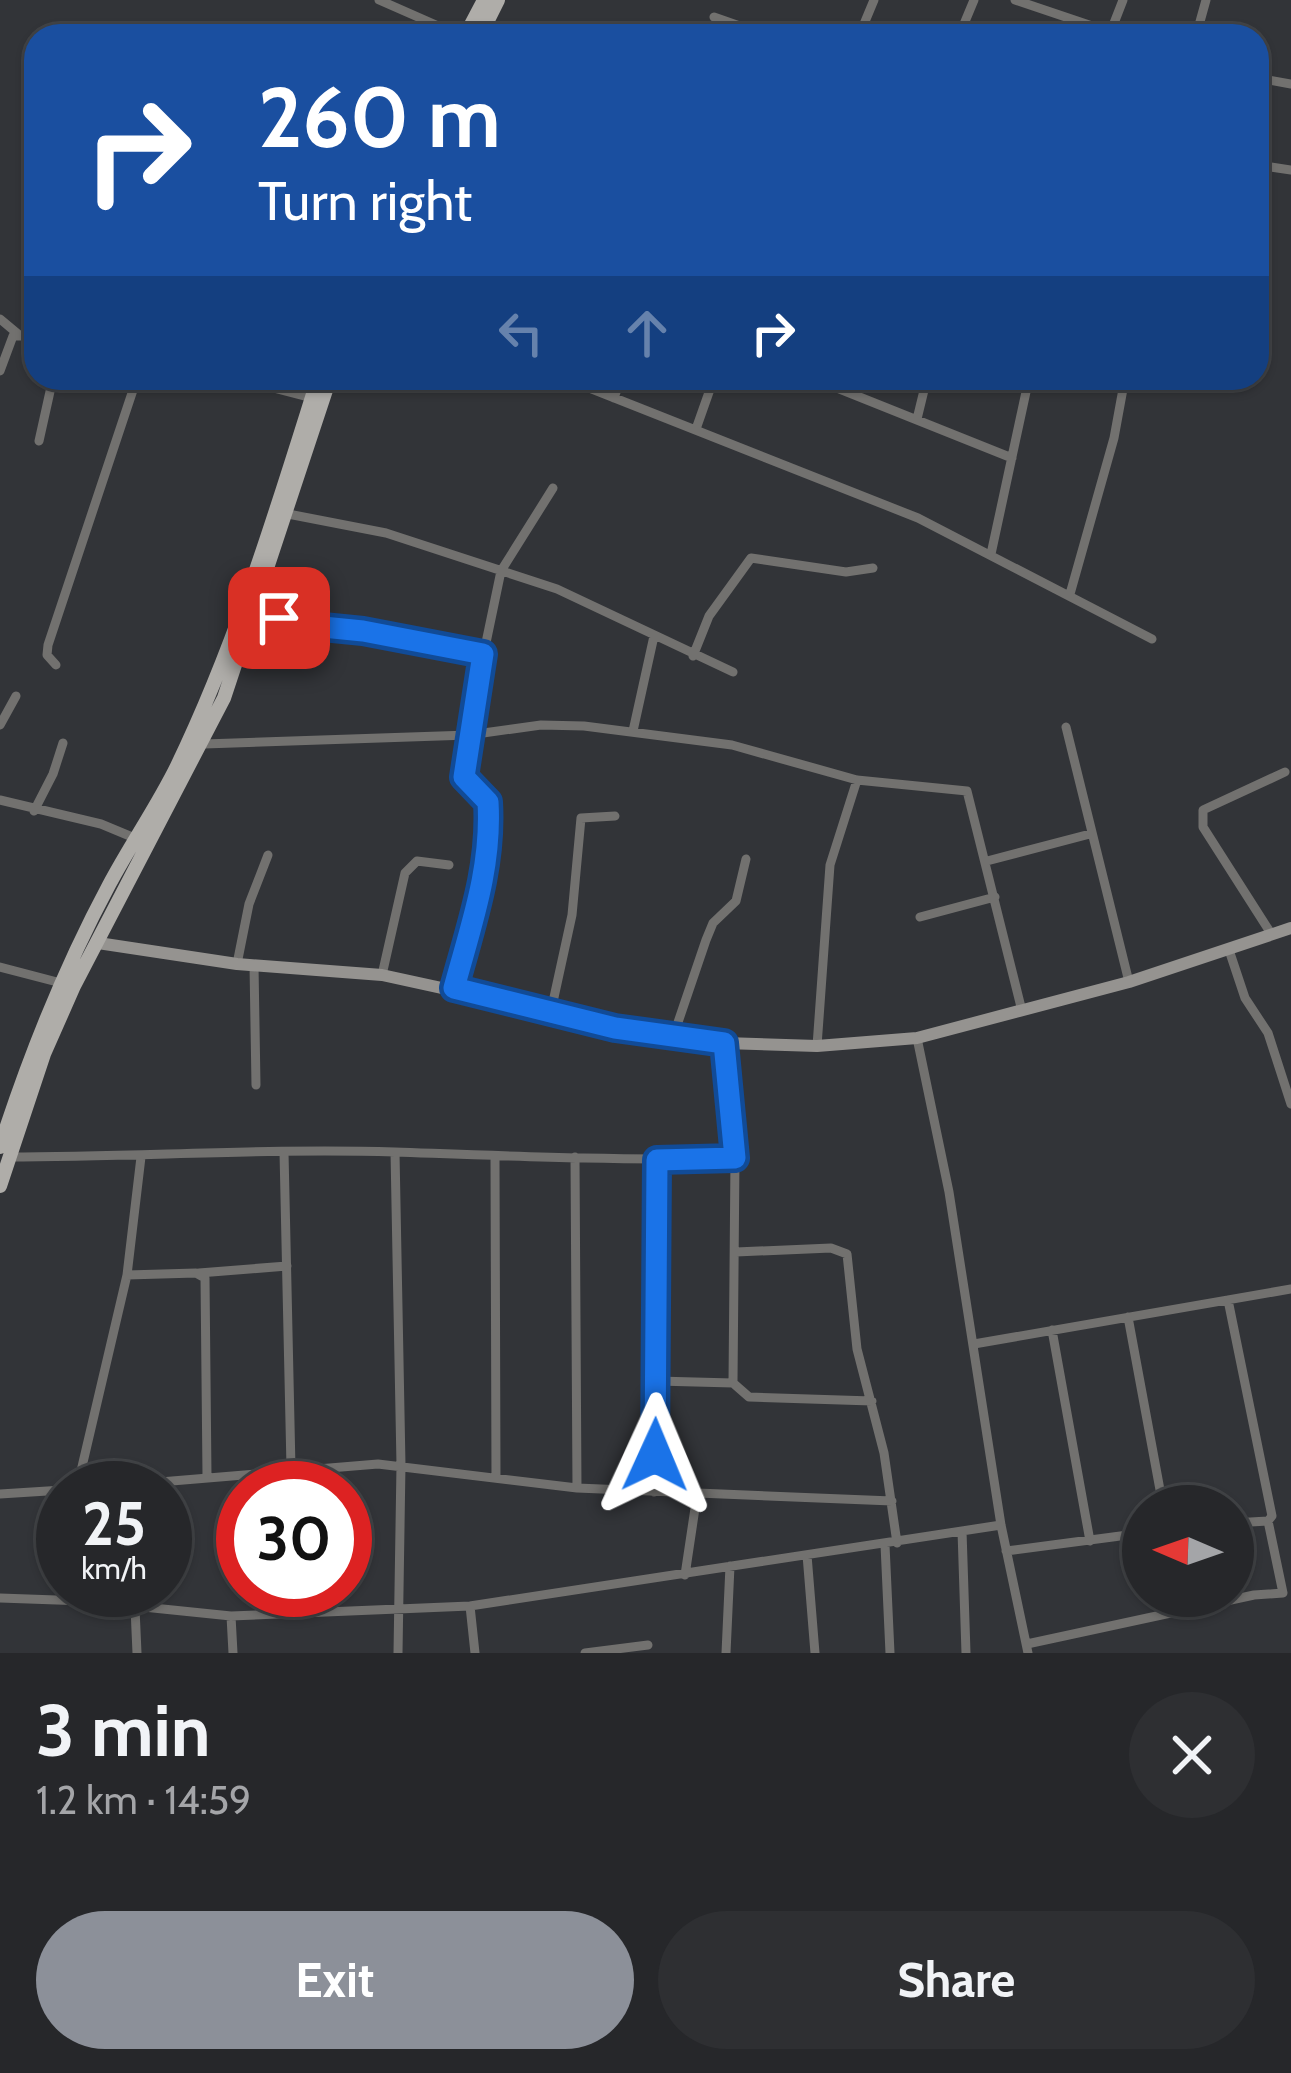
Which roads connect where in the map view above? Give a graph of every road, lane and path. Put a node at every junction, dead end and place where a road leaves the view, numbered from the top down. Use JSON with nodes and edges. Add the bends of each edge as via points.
{"nodes":[{"id":1,"x":379,"y":0,"type":"edge"},
{"id":2,"x":1015,"y":0,"type":"edge"},
{"id":3,"x":714,"y":17,"type":"dead end"},
{"id":4,"x":435,"y":24,"type":"edge"},
{"id":5,"x":734,"y":24,"type":"edge"},
{"id":6,"x":1081,"y":24,"type":"edge"},
{"id":7,"x":0,"y":319,"type":"edge"},
{"id":8,"x":18,"y":334,"type":"junction"},
{"id":9,"x":24,"y":335,"type":"edge"},
{"id":10,"x":0,"y":371,"type":"edge"},
{"id":11,"x":51,"y":390,"type":"edge"},
{"id":12,"x":133,"y":390,"type":"edge"},
{"id":13,"x":282,"y":390,"type":"edge"},
{"id":14,"x":314,"y":390,"type":"edge"},
{"id":15,"x":326,"y":390,"type":"edge"},
{"id":16,"x":594,"y":390,"type":"edge"},
{"id":17,"x":616,"y":390,"type":"edge"},
{"id":18,"x":710,"y":390,"type":"edge"},
{"id":19,"x":843,"y":390,"type":"edge"},
{"id":20,"x":924,"y":390,"type":"edge"},
{"id":21,"x":1026,"y":390,"type":"edge"},
{"id":22,"x":1123,"y":390,"type":"edge"},
{"id":23,"x":312,"y":398,"type":"junction"},
{"id":24,"x":614,"y":398,"type":"junction"},
{"id":25,"x":917,"y":419,"type":"junction"},
{"id":26,"x":696,"y":429,"type":"junction"},
{"id":27,"x":40,"y":441,"type":"dead end"},
{"id":28,"x":1012,"y":458,"type":"junction"},
{"id":29,"x":553,"y":488,"type":"dead end"},
{"id":30,"x":288,"y":514,"type":"junction"},
{"id":31,"x":992,"y":554,"type":"junction"},
{"id":32,"x":873,"y":568,"type":"dead end"},
{"id":33,"x":501,"y":571,"type":"junction"},
{"id":34,"x":1070,"y":594,"type":"junction"},
{"id":35,"x":255,"y":610,"type":"junction"},
{"id":36,"x":653,"y":636,"type":"junction"},
{"id":37,"x":1151,"y":639,"type":"dead end"},
{"id":38,"x":483,"y":654,"type":"junction"},
{"id":39,"x":693,"y":656,"type":"junction"},
{"id":40,"x":56,"y":665,"type":"dead end"},
{"id":41,"x":733,"y":672,"type":"dead end"},
{"id":42,"x":16,"y":696,"type":"dead end"},
{"id":43,"x":0,"y":725,"type":"edge"},
{"id":44,"x":1066,"y":728,"type":"dead end"},
{"id":45,"x":633,"y":731,"type":"junction"},
{"id":46,"x":469,"y":735,"type":"junction"},
{"id":47,"x":63,"y":742,"type":"dead end"},
{"id":48,"x":204,"y":744,"type":"junction"},
{"id":49,"x":1285,"y":772,"type":"dead end"},
{"id":50,"x":857,"y":780,"type":"junction"},
{"id":51,"x":0,"y":800,"type":"edge"},
{"id":52,"x":34,"y":811,"type":"junction"},
{"id":53,"x":615,"y":816,"type":"dead end"},
{"id":54,"x":1090,"y":834,"type":"junction"},
{"id":55,"x":136,"y":839,"type":"junction"},
{"id":56,"x":268,"y":856,"type":"dead end"},
{"id":57,"x":746,"y":859,"type":"dead end"},
{"id":58,"x":987,"y":861,"type":"junction"},
{"id":59,"x":449,"y":865,"type":"dead end"},
{"id":60,"x":995,"y":897,"type":"junction"},
{"id":61,"x":920,"y":917,"type":"dead end"},
{"id":62,"x":1291,"y":928,"type":"edge"},
{"id":63,"x":1272,"y":935,"type":"junction"},
{"id":64,"x":98,"y":943,"type":"junction"},
{"id":65,"x":1229,"y":950,"type":"junction"},
{"id":66,"x":237,"y":964,"type":"junction"},
{"id":67,"x":254,"y":965,"type":"junction"},
{"id":68,"x":0,"y":967,"type":"edge"},
{"id":69,"x":382,"y":975,"type":"junction"},
{"id":70,"x":1129,"y":982,"type":"junction"},
{"id":71,"x":62,"y":983,"type":"junction"},
{"id":72,"x":454,"y":988,"type":"junction"},
{"id":73,"x":551,"y":1011,"type":"junction"},
{"id":74,"x":1022,"y":1011,"type":"junction"},
{"id":75,"x":674,"y":1037,"type":"junction"},
{"id":76,"x":917,"y":1038,"type":"junction"},
{"id":77,"x":724,"y":1043,"type":"junction"},
{"id":78,"x":817,"y":1046,"type":"junction"},
{"id":79,"x":256,"y":1085,"type":"dead end"},
{"id":80,"x":1291,"y":1104,"type":"edge"},
{"id":81,"x":4,"y":1152,"type":"edge"},
{"id":82,"x":284,"y":1152,"type":"junction"},
{"id":83,"x":395,"y":1152,"type":"junction"},
{"id":84,"x":141,"y":1157,"type":"junction"},
{"id":85,"x":575,"y":1157,"type":"junction"},
{"id":86,"x":735,"y":1158,"type":"junction"},
{"id":87,"x":495,"y":1159,"type":"junction"},
{"id":88,"x":657,"y":1160,"type":"junction"},
{"id":89,"x":0,"y":1186,"type":"edge"},
{"id":90,"x":736,"y":1252,"type":"junction"},
{"id":91,"x":287,"y":1266,"type":"junction"},
{"id":92,"x":199,"y":1273,"type":"junction"},
{"id":93,"x":127,"y":1275,"type":"junction"},
{"id":94,"x":1291,"y":1289,"type":"edge"},
{"id":95,"x":1228,"y":1300,"type":"junction"},
{"id":96,"x":1128,"y":1317,"type":"junction"},
{"id":97,"x":1052,"y":1330,"type":"junction"},
{"id":98,"x":974,"y":1344,"type":"junction"},
{"id":99,"x":657,"y":1381,"type":"junction"},
{"id":100,"x":733,"y":1383,"type":"junction"},
{"id":101,"x":872,"y":1402,"type":"junction"},
{"id":102,"x":83,"y":1461,"type":"edge"},
{"id":103,"x":290,"y":1461,"type":"edge"},
{"id":104,"x":401,"y":1466,"type":"junction"},
{"id":105,"x":372,"y":1467,"type":"edge"},
{"id":106,"x":216,"y":1475,"type":"edge"},
{"id":107,"x":207,"y":1476,"type":"junction"},
{"id":108,"x":192,"y":1478,"type":"edge"},
{"id":109,"x":496,"y":1478,"type":"junction"},
{"id":110,"x":1159,"y":1485,"type":"edge"},
{"id":111,"x":577,"y":1488,"type":"junction"},
{"id":112,"x":36,"y":1492,"type":"edge"},
{"id":113,"x":654,"y":1492,"type":"junction"},
{"id":114,"x":0,"y":1494,"type":"edge"},
{"id":115,"x":698,"y":1495,"type":"junction"},
{"id":116,"x":892,"y":1501,"type":"junction"},
{"id":117,"x":1268,"y":1521,"type":"junction"},
{"id":118,"x":1254,"y":1522,"type":"edge"},
{"id":119,"x":1001,"y":1525,"type":"junction"},
{"id":120,"x":962,"y":1532,"type":"junction"},
{"id":121,"x":1122,"y":1536,"type":"edge"},
{"id":122,"x":1090,"y":1541,"type":"junction"},
{"id":123,"x":891,"y":1544,"type":"junction"},
{"id":124,"x":1006,"y":1551,"type":"junction"},
{"id":125,"x":807,"y":1555,"type":"junction"},
{"id":126,"x":730,"y":1566,"type":"junction"},
{"id":127,"x":685,"y":1574,"type":"junction"},
{"id":128,"x":0,"y":1598,"type":"edge"},
{"id":129,"x":1254,"y":1598,"type":"edge"},
{"id":130,"x":36,"y":1599,"type":"edge"},
{"id":131,"x":470,"y":1606,"type":"junction"},
{"id":132,"x":401,"y":1610,"type":"junction"},
{"id":133,"x":372,"y":1611,"type":"edge"},
{"id":134,"x":135,"y":1617,"type":"edge"},
{"id":135,"x":231,"y":1617,"type":"edge"},
{"id":136,"x":1154,"y":1617,"type":"edge"},
{"id":137,"x":648,"y":1645,"type":"dead end"},
{"id":138,"x":1027,"y":1649,"type":"edge"},
{"id":139,"x":137,"y":1653,"type":"edge"},
{"id":140,"x":233,"y":1653,"type":"edge"},
{"id":141,"x":398,"y":1653,"type":"edge"},
{"id":142,"x":475,"y":1653,"type":"edge"},
{"id":143,"x":585,"y":1653,"type":"edge"},
{"id":144,"x":727,"y":1653,"type":"edge"},
{"id":145,"x":815,"y":1653,"type":"edge"},
{"id":146,"x":890,"y":1653,"type":"edge"},
{"id":147,"x":966,"y":1653,"type":"edge"}],
"edges":[{"from":1,"to":4,"type":"street"},
{"from":2,"to":6,"type":"street"},
{"from":3,"to":5,"type":"street"},
{"from":7,"to":8,"type":"street"},
{"from":8,"to":9,"type":"street"},
{"from":8,"to":10,"type":"street"},
{"from":11,"to":27,"type":"street"},
{"from":12,"to":40,"type":"street","via":[[48,645]]},
{"from":13,"to":23,"type":"street"},
{"from":14,"to":23,"type":"main road"},
{"from":15,"to":30,"type":"main road"},
{"from":16,"to":24,"type":"street"},
{"from":17,"to":24,"type":"street"},
{"from":18,"to":26,"type":"street"},
{"from":19,"to":25,"type":"street"},
{"from":20,"to":25,"type":"street"},
{"from":21,"to":28,"type":"street"},
{"from":22,"to":34,"type":"street"},
{"from":23,"to":55,"type":"main road","via":[[215,682]]},
{"from":24,"to":26,"type":"street"},
{"from":25,"to":28,"type":"street"},
{"from":26,"to":31,"type":"street"},
{"from":28,"to":31,"type":"street"},
{"from":29,"to":33,"type":"street"},
{"from":30,"to":33,"type":"street","via":[[366,527]]},
{"from":30,"to":35,"type":"main road"},
{"from":31,"to":34,"type":"street"},
{"from":32,"to":39,"type":"street","via":[[846,572],[751,558],[709,616]]},
{"from":33,"to":36,"type":"street"},
{"from":33,"to":38,"type":"street"},
{"from":34,"to":37,"type":"street"},
{"from":35,"to":38,"type":"street"},
{"from":35,"to":48,"type":"main road"},
{"from":36,"to":39,"type":"street"},
{"from":36,"to":45,"type":"street"},
{"from":38,"to":46,"type":"street"},
{"from":39,"to":41,"type":"street"},
{"from":42,"to":43,"type":"street"},
{"from":44,"to":54,"type":"street"},
{"from":45,"to":46,"type":"street","via":[[541,725]]},
{"from":45,"to":50,"type":"street","via":[[732,745]]},
{"from":46,"to":48,"type":"street"},
{"from":46,"to":72,"type":"street","via":[[465,779],[488,802],[490,845]]},
{"from":47,"to":52,"type":"street"},
{"from":48,"to":64,"type":"main road"},
{"from":49,"to":63,"type":"street","via":[[1202,814]]},
{"from":50,"to":58,"type":"street","via":[[967,791]]},
{"from":50,"to":78,"type":"street","via":[[830,865]]},
{"from":51,"to":52,"type":"street"},
{"from":52,"to":55,"type":"street"},
{"from":53,"to":73,"type":"street","via":[[581,818],[572,915]]},
{"from":54,"to":58,"type":"street"},
{"from":54,"to":70,"type":"street"},
{"from":55,"to":71,"type":"main road"},
{"from":56,"to":66,"type":"street"},
{"from":57,"to":75,"type":"street","via":[[736,901],[706,940]]},
{"from":58,"to":60,"type":"street"},
{"from":59,"to":69,"type":"street","via":[[417,861],[405,873]]},
{"from":60,"to":61,"type":"street"},
{"from":60,"to":74,"type":"street"},
{"from":62,"to":63,"type":"street"},
{"from":63,"to":65,"type":"street"},
{"from":64,"to":66,"type":"street"},
{"from":64,"to":81,"type":"main road"},
{"from":65,"to":70,"type":"street"},
{"from":65,"to":80,"type":"street"},
{"from":66,"to":67,"type":"street"},
{"from":67,"to":69,"type":"street"},
{"from":67,"to":79,"type":"street"},
{"from":68,"to":71,"type":"street"},
{"from":69,"to":72,"type":"street"},
{"from":70,"to":74,"type":"street"},
{"from":71,"to":81,"type":"main road"},
{"from":72,"to":73,"type":"street"},
{"from":73,"to":75,"type":"street"},
{"from":74,"to":76,"type":"street"},
{"from":75,"to":77,"type":"street"},
{"from":76,"to":78,"type":"street"},
{"from":76,"to":98,"type":"street"},
{"from":77,"to":78,"type":"street"},
{"from":77,"to":86,"type":"street"},
{"from":81,"to":84,"type":"street"},
{"from":81,"to":89,"type":"main road"},
{"from":82,"to":83,"type":"street"},
{"from":82,"to":84,"type":"street"},
{"from":82,"to":91,"type":"street"},
{"from":83,"to":87,"type":"street"},
{"from":83,"to":104,"type":"street"},
{"from":84,"to":93,"type":"street"},
{"from":85,"to":87,"type":"street"},
{"from":85,"to":88,"type":"street"},
{"from":85,"to":111,"type":"street"},
{"from":86,"to":88,"type":"street"},
{"from":86,"to":90,"type":"street"},
{"from":87,"to":109,"type":"street"},
{"from":88,"to":99,"type":"street"},
{"from":90,"to":100,"type":"street"},
{"from":90,"to":101,"type":"street","via":[[845,1252]]},
{"from":91,"to":92,"type":"street"},
{"from":91,"to":103,"type":"street"},
{"from":92,"to":93,"type":"street"},
{"from":92,"to":107,"type":"street","via":[[207,1291]]},
{"from":93,"to":102,"type":"street"},
{"from":94,"to":95,"type":"street"},
{"from":95,"to":96,"type":"street"},
{"from":95,"to":117,"type":"street"},
{"from":96,"to":97,"type":"street"},
{"from":96,"to":110,"type":"street"},
{"from":97,"to":98,"type":"street"},
{"from":97,"to":122,"type":"street"},
{"from":98,"to":119,"type":"street"},
{"from":99,"to":100,"type":"street"},
{"from":99,"to":113,"type":"street"},
{"from":100,"to":101,"type":"street","via":[[749,1397]]},
{"from":101,"to":116,"type":"street"},
{"from":104,"to":105,"type":"street"},
{"from":104,"to":109,"type":"street"},
{"from":104,"to":132,"type":"street"},
{"from":106,"to":107,"type":"street"},
{"from":107,"to":108,"type":"street"},
{"from":109,"to":111,"type":"street"},
{"from":111,"to":113,"type":"street"},
{"from":112,"to":114,"type":"street"},
{"from":113,"to":115,"type":"street"},
{"from":115,"to":116,"type":"street"},
{"from":115,"to":127,"type":"street"},
{"from":116,"to":123,"type":"street"},
{"from":117,"to":118,"type":"street"},
{"from":117,"to":129,"type":"street","via":[[1283,1593]]},
{"from":119,"to":120,"type":"street"},
{"from":119,"to":124,"type":"street"},
{"from":120,"to":123,"type":"street"},
{"from":120,"to":147,"type":"street"},
{"from":121,"to":122,"type":"street"},
{"from":122,"to":124,"type":"street"},
{"from":123,"to":125,"type":"street"},
{"from":123,"to":146,"type":"street"},
{"from":124,"to":138,"type":"street"},
{"from":125,"to":126,"type":"street"},
{"from":125,"to":145,"type":"street"},
{"from":126,"to":127,"type":"street"},
{"from":126,"to":144,"type":"street"},
{"from":127,"to":131,"type":"street"},
{"from":128,"to":130,"type":"street"},
{"from":131,"to":132,"type":"street"},
{"from":131,"to":142,"type":"street"},
{"from":132,"to":133,"type":"street"},
{"from":132,"to":141,"type":"street"},
{"from":134,"to":139,"type":"street"},
{"from":135,"to":140,"type":"street"},
{"from":136,"to":138,"type":"street"},
{"from":137,"to":143,"type":"street"}]}
